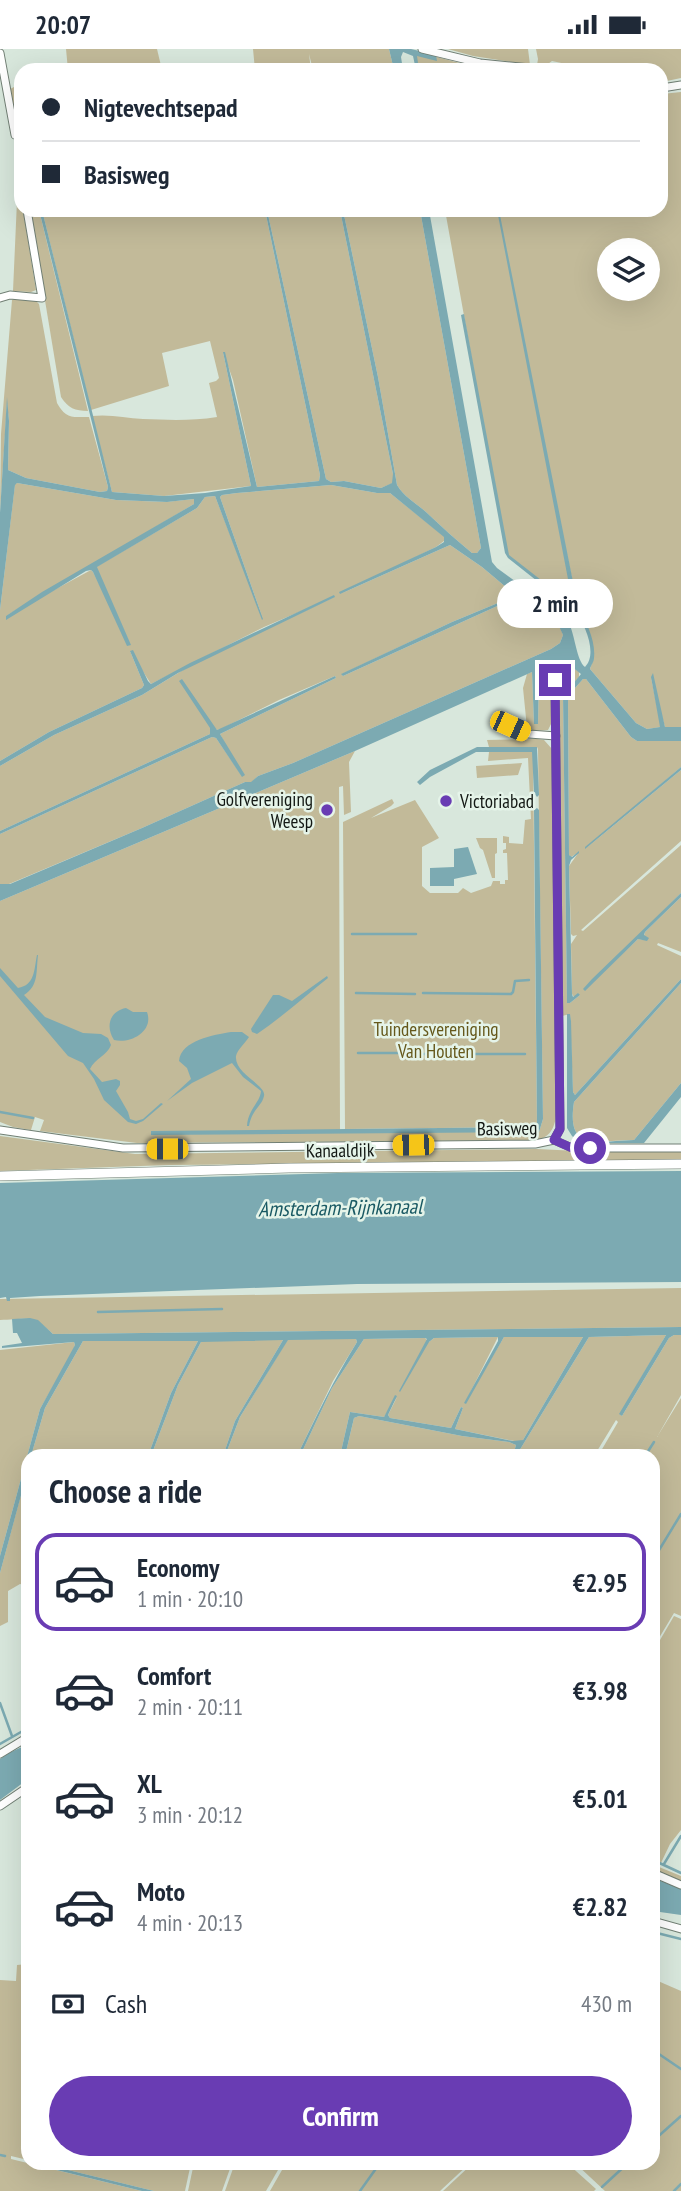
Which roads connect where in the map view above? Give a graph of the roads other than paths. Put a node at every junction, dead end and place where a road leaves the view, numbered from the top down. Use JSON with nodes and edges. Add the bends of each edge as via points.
{"nodes":[{"id":1,"x":422,"y":49,"type":"edge"},
{"id":2,"x":0,"y":53,"type":"edge"},
{"id":3,"x":489,"y":63,"type":"edge"},
{"id":4,"x":14,"y":130,"type":"edge"},
{"id":5,"x":28,"y":217,"type":"edge"},
{"id":6,"x":0,"y":298,"type":"edge"},
{"id":7,"x":555,"y":680,"type":"dead end"},
{"id":8,"x":510,"y":726,"type":"dead end"},
{"id":9,"x":556,"y":736,"type":"junction"},
{"id":10,"x":0,"y":1130,"type":"edge"},
{"id":11,"x":554,"y":1140,"type":"junction"},
{"id":12,"x":681,"y":1148,"type":"edge"},
{"id":13,"x":681,"y":1164,"type":"edge"},
{"id":14,"x":0,"y":1175,"type":"edge"},
{"id":15,"x":21,"y":1741,"type":"edge"},
{"id":16,"x":0,"y":1753,"type":"edge"},
{"id":17,"x":21,"y":1792,"type":"edge"},
{"id":18,"x":0,"y":1806,"type":"edge"},
{"id":19,"x":660,"y":1876,"type":"edge"},
{"id":20,"x":681,"y":1885,"type":"edge"},
{"id":21,"x":660,"y":1923,"type":"edge"},
{"id":22,"x":681,"y":1929,"type":"edge"}],
"edges":[{"from":1,"to":3,"type":"street"},
{"from":2,"to":4,"type":"street"},
{"from":5,"to":6,"type":"street","via":[[42,298]]},
{"from":7,"to":9,"type":"street","name":"Basisweg"},
{"from":8,"to":9,"type":"street","via":[[528,734]]},
{"from":9,"to":11,"type":"street","name":"Basisweg","via":[[560,1129]]},
{"from":10,"to":11,"type":"street","name":"Basisweg","via":[[123,1148],[535,1144]]},
{"from":11,"to":12,"type":"street","via":[[572,1148]]},
{"from":13,"to":14,"type":"street","name":"Kanaaldijk"},
{"from":15,"to":16,"type":"street"},
{"from":17,"to":18,"type":"street"},
{"from":19,"to":20,"type":"street"},
{"from":21,"to":22,"type":"street"}]}
